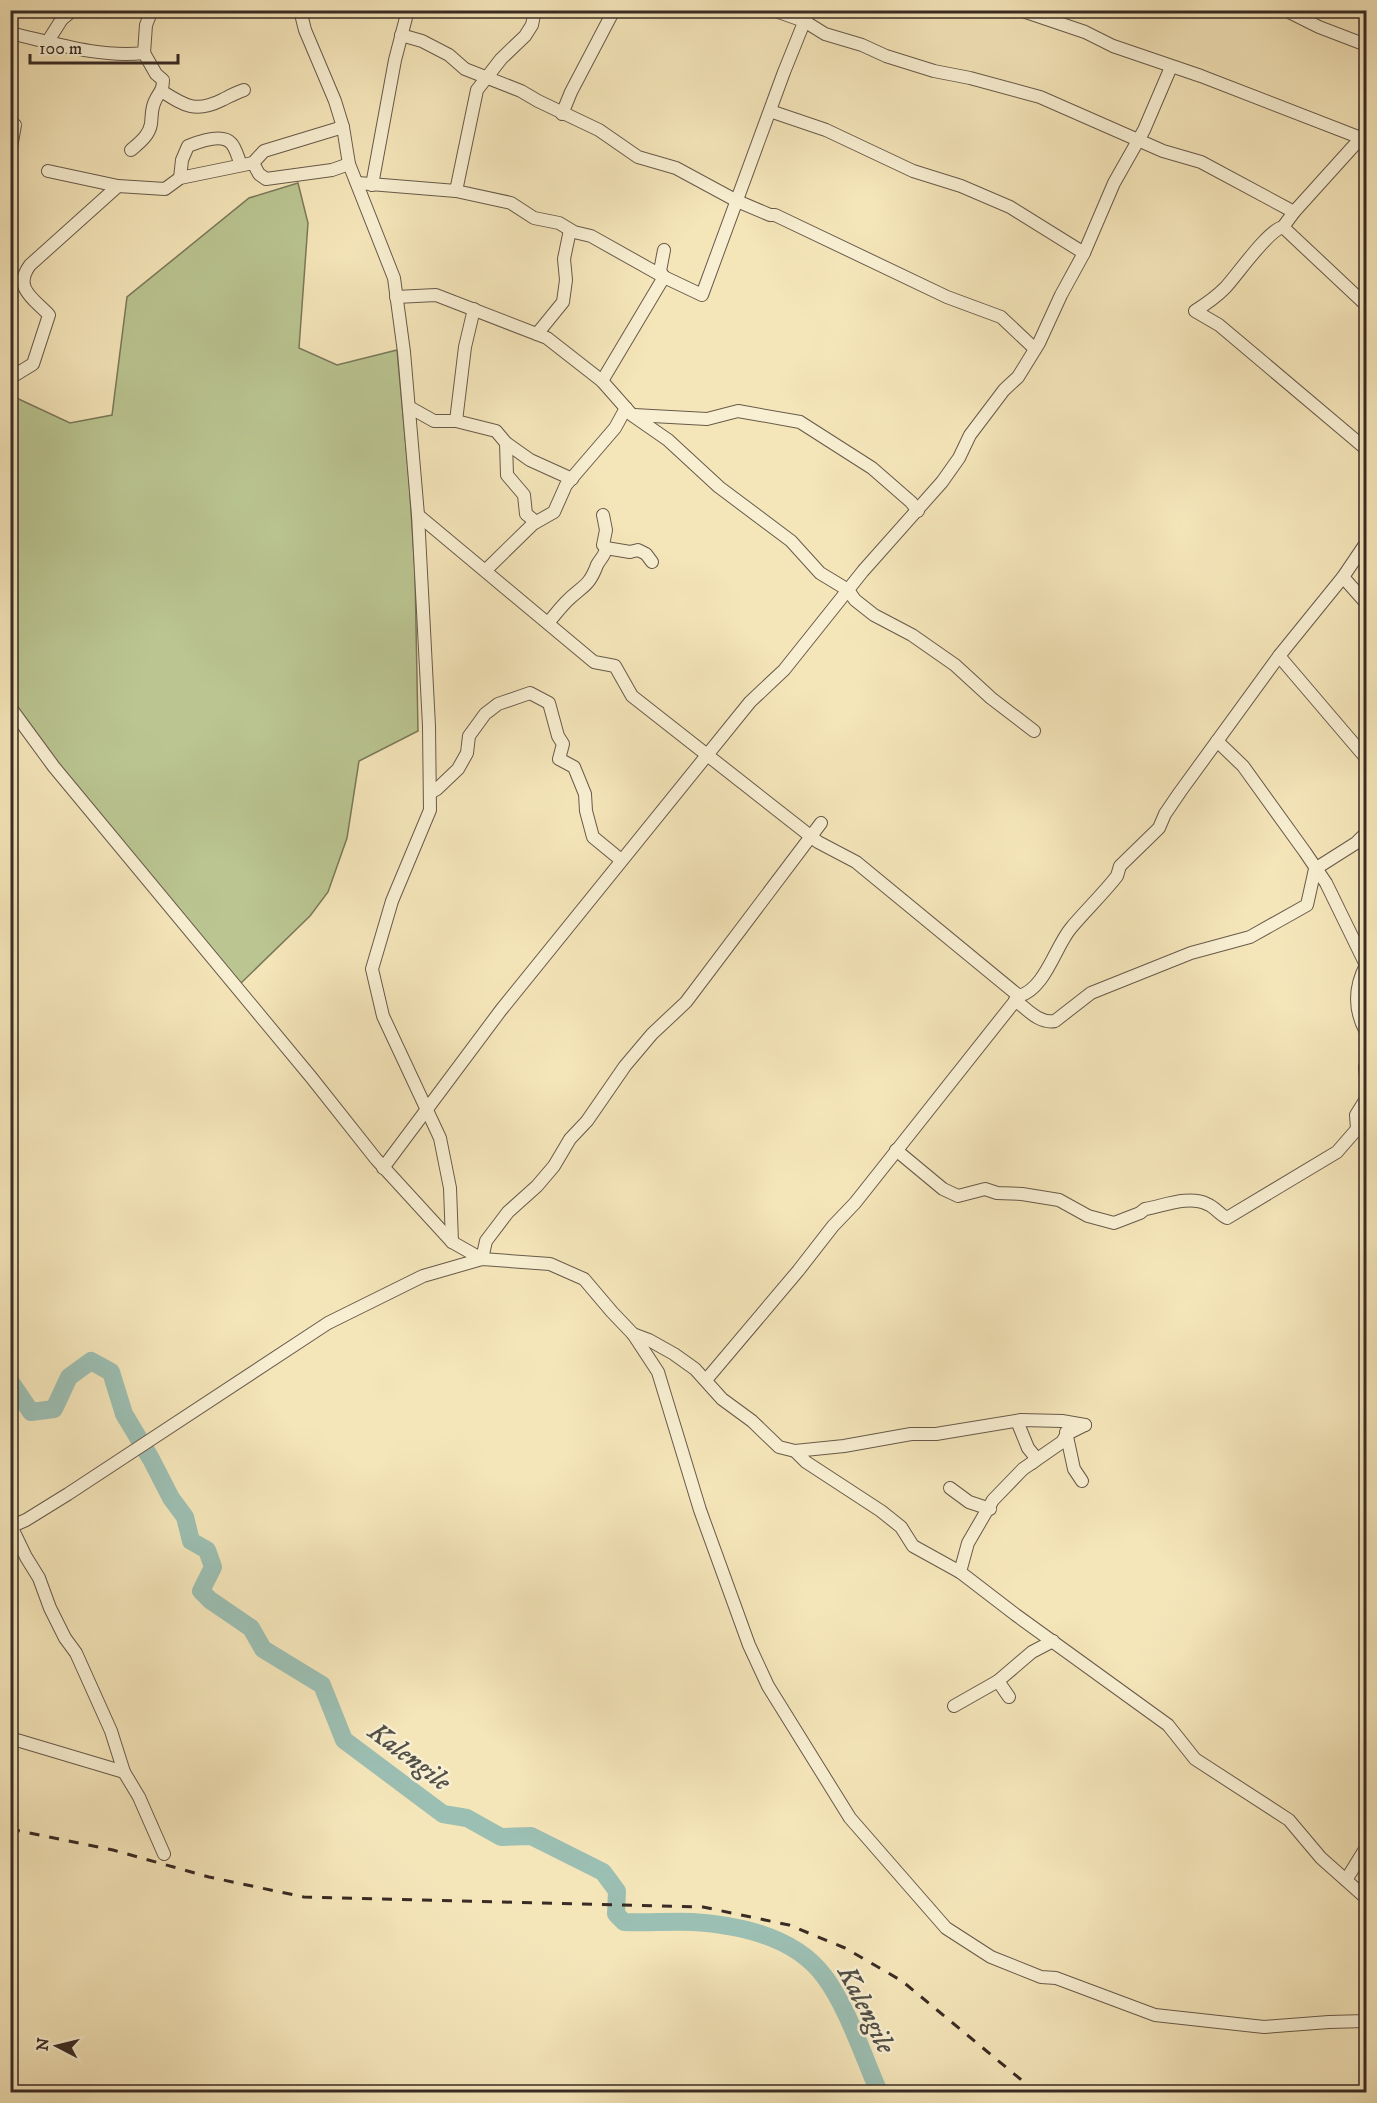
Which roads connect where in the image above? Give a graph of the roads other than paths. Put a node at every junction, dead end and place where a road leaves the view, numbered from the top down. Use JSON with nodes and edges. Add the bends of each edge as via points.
{"nodes":[{"id":1,"x":73,"y":10,"type":"edge"},
{"id":2,"x":152,"y":10,"type":"edge"},
{"id":3,"x":300,"y":10,"type":"edge"},
{"id":4,"x":408,"y":10,"type":"edge"},
{"id":5,"x":532,"y":10,"type":"edge"},
{"id":6,"x":614,"y":10,"type":"edge"},
{"id":7,"x":773,"y":10,"type":"edge"},
{"id":8,"x":1020,"y":10,"type":"edge"},
{"id":9,"x":1285,"y":10,"type":"edge"},
{"id":10,"x":807,"y":16,"type":"edge"},
{"id":11,"x":10,"y":33,"type":"edge"},
{"id":12,"x":401,"y":35,"type":"junction"},
{"id":13,"x":48,"y":41,"type":"junction"},
{"id":14,"x":1366,"y":45,"type":"edge"},
{"id":15,"x":144,"y":53,"type":"junction"},
{"id":16,"x":1171,"y":67,"type":"junction"},
{"id":17,"x":487,"y":77,"type":"junction"},
{"id":18,"x":244,"y":90,"type":"dead end"},
{"id":19,"x":163,"y":92,"type":"junction"},
{"id":20,"x":770,"y":111,"type":"junction"},
{"id":21,"x":562,"y":114,"type":"junction"},
{"id":22,"x":15,"y":125,"type":"dead end"},
{"id":23,"x":343,"y":127,"type":"junction"},
{"id":24,"x":1138,"y":140,"type":"junction"},
{"id":25,"x":131,"y":150,"type":"dead end"},
{"id":26,"x":10,"y":153,"type":"edge"},
{"id":27,"x":247,"y":164,"type":"junction"},
{"id":28,"x":349,"y":164,"type":"junction"},
{"id":29,"x":48,"y":171,"type":"dead end"},
{"id":30,"x":180,"y":178,"type":"junction"},
{"id":31,"x":358,"y":183,"type":"junction"},
{"id":32,"x":372,"y":185,"type":"junction"},
{"id":33,"x":118,"y":186,"type":"junction"},
{"id":34,"x":456,"y":191,"type":"junction"},
{"id":35,"x":737,"y":201,"type":"junction"},
{"id":36,"x":1294,"y":212,"type":"junction"},
{"id":37,"x":1283,"y":227,"type":"junction"},
{"id":38,"x":570,"y":230,"type":"junction"},
{"id":39,"x":664,"y":250,"type":"dead end"},
{"id":40,"x":1084,"y":253,"type":"junction"},
{"id":41,"x":664,"y":277,"type":"junction"},
{"id":42,"x":396,"y":297,"type":"junction"},
{"id":43,"x":1366,"y":305,"type":"edge"},
{"id":44,"x":474,"y":309,"type":"junction"},
{"id":45,"x":537,"y":334,"type":"junction"},
{"id":46,"x":1035,"y":349,"type":"junction"},
{"id":47,"x":10,"y":378,"type":"edge"},
{"id":48,"x":602,"y":381,"type":"junction"},
{"id":49,"x":409,"y":407,"type":"junction"},
{"id":50,"x":629,"y":411,"type":"junction"},
{"id":51,"x":456,"y":421,"type":"junction"},
{"id":52,"x":506,"y":443,"type":"junction"},
{"id":53,"x":1366,"y":449,"type":"edge"},
{"id":54,"x":572,"y":479,"type":"junction"},
{"id":55,"x":918,"y":511,"type":"junction"},
{"id":56,"x":418,"y":515,"type":"junction"},
{"id":57,"x":603,"y":515,"type":"dead end"},
{"id":58,"x":536,"y":522,"type":"junction"},
{"id":59,"x":1366,"y":543,"type":"edge"},
{"id":60,"x":606,"y":548,"type":"junction"},
{"id":61,"x":652,"y":562,"type":"dead end"},
{"id":62,"x":486,"y":570,"type":"junction"},
{"id":63,"x":1343,"y":577,"type":"junction"},
{"id":64,"x":848,"y":590,"type":"junction"},
{"id":65,"x":1366,"y":603,"type":"edge"},
{"id":66,"x":548,"y":623,"type":"junction"},
{"id":67,"x":1279,"y":656,"type":"junction"},
{"id":68,"x":10,"y":707,"type":"edge"},
{"id":69,"x":1034,"y":731,"type":"dead end"},
{"id":70,"x":1217,"y":741,"type":"junction"},
{"id":71,"x":707,"y":755,"type":"junction"},
{"id":72,"x":1366,"y":758,"type":"edge"},
{"id":73,"x":430,"y":793,"type":"junction"},
{"id":74,"x":822,"y":823,"type":"dead end"},
{"id":75,"x":1366,"y":833,"type":"edge"},
{"id":76,"x":811,"y":837,"type":"junction"},
{"id":77,"x":621,"y":860,"type":"junction"},
{"id":78,"x":1315,"y":869,"type":"junction"},
{"id":79,"x":1017,"y":998,"type":"junction"},
{"id":80,"x":1366,"y":1032,"type":"edge"},
{"id":81,"x":1366,"y":1065,"type":"edge"},
{"id":82,"x":1366,"y":1076,"type":"edge"},
{"id":83,"x":1366,"y":1099,"type":"edge"},
{"id":84,"x":428,"y":1108,"type":"junction"},
{"id":85,"x":896,"y":1150,"type":"junction"},
{"id":86,"x":383,"y":1168,"type":"junction"},
{"id":87,"x":452,"y":1242,"type":"junction"},
{"id":88,"x":482,"y":1259,"type":"junction"},
{"id":89,"x":633,"y":1334,"type":"junction"},
{"id":90,"x":706,"y":1380,"type":"junction"},
{"id":91,"x":1017,"y":1421,"type":"junction"},
{"id":92,"x":1062,"y":1421,"type":"junction"},
{"id":93,"x":1067,"y":1434,"type":"junction"},
{"id":94,"x":795,"y":1451,"type":"junction"},
{"id":95,"x":1023,"y":1468,"type":"junction"},
{"id":96,"x":1082,"y":1481,"type":"dead end"},
{"id":97,"x":950,"y":1488,"type":"dead end"},
{"id":98,"x":990,"y":1509,"type":"junction"},
{"id":99,"x":11,"y":1527,"type":"edge"},
{"id":100,"x":960,"y":1572,"type":"junction"},
{"id":101,"x":1053,"y":1641,"type":"junction"},
{"id":102,"x":998,"y":1681,"type":"junction"},
{"id":103,"x":1009,"y":1697,"type":"dead end"},
{"id":104,"x":954,"y":1706,"type":"dead end"},
{"id":105,"x":10,"y":1738,"type":"edge"},
{"id":106,"x":124,"y":1772,"type":"junction"},
{"id":107,"x":1364,"y":1851,"type":"dead end"},
{"id":108,"x":164,"y":1854,"type":"dead end"},
{"id":109,"x":1346,"y":1880,"type":"junction"},
{"id":110,"x":1366,"y":1898,"type":"edge"},
{"id":111,"x":1360,"y":2021,"type":"edge"},
{"id":112,"x":1366,"y":2033,"type":"edge"}],
"edges":[{"from":1,"to":13,"type":"street","via":[[62,18]]},
{"from":2,"to":15,"type":"street","via":[[146,25]]},
{"from":3,"to":23,"type":"street"},
{"from":4,"to":12,"type":"street"},
{"from":5,"to":17,"type":"street","via":[[532,25],[525,36]]},
{"from":6,"to":21,"type":"street"},
{"from":7,"to":10,"type":"street"},
{"from":8,"to":16,"type":"street"},
{"from":9,"to":14,"type":"street"},
{"from":10,"to":20,"type":"street"},
{"from":10,"to":24,"type":"street","via":[[825,34],[933,71],[1040,97]]},
{"from":11,"to":13,"type":"street"},
{"from":12,"to":17,"type":"street","via":[[422,41],[449,55],[465,69]]},
{"from":12,"to":32,"type":"street"},
{"from":13,"to":15,"type":"street","via":[[120,55]]},
{"from":15,"to":19,"type":"street","via":[[163,80]]},
{"from":16,"to":24,"type":"street"},
{"from":16,"to":36,"type":"street","via":[[1360,139]]},
{"from":17,"to":21,"type":"street"},
{"from":17,"to":34,"type":"street","via":[[477,90]]},
{"from":18,"to":19,"type":"street","via":[[199,108]]},
{"from":19,"to":25,"type":"street","via":[[155,100],[146,137]]},
{"from":20,"to":35,"type":"street"},
{"from":20,"to":40,"type":"street","via":[[826,130],[913,171],[1010,207]]},
{"from":21,"to":35,"type":"street","via":[[599,130],[638,157],[676,168]]},
{"from":22,"to":26,"type":"street"},
{"from":23,"to":27,"type":"street","via":[[264,150]]},
{"from":23,"to":28,"type":"street"},
{"from":24,"to":36,"type":"street","via":[[1201,162]]},
{"from":24,"to":40,"type":"street","via":[[1114,183]]},
{"from":27,"to":28,"type":"street","via":[[266,179]]},
{"from":27,"to":30,"type":"street"},
{"from":27,"to":30,"type":"street","via":[[232,143],[218,139],[188,146]]},
{"from":28,"to":31,"type":"street"},
{"from":29,"to":33,"type":"street"},
{"from":30,"to":33,"type":"street","via":[[165,189]]},
{"from":31,"to":32,"type":"street"},
{"from":31,"to":42,"type":"street","via":[[394,278]]},
{"from":32,"to":34,"type":"street"},
{"from":33,"to":47,"type":"street","via":[[24,273],[24,288],[49,315],[33,364]]},
{"from":34,"to":38,"type":"street","via":[[511,203],[534,218],[559,223]]},
{"from":35,"to":41,"type":"street","via":[[702,296]]},
{"from":35,"to":46,"type":"street","via":[[775,215],[947,297],[1000,317]]},
{"from":36,"to":37,"type":"street"},
{"from":37,"to":43,"type":"street"},
{"from":37,"to":53,"type":"street","via":[[1261,243],[1223,289],[1195,310],[1219,325]]},
{"from":38,"to":41,"type":"street","via":[[591,236]]},
{"from":38,"to":45,"type":"street","via":[[564,259],[563,302]]},
{"from":39,"to":41,"type":"street","via":[[660,271]]},
{"from":40,"to":46,"type":"street"},
{"from":41,"to":48,"type":"street"},
{"from":42,"to":44,"type":"street","via":[[436,295]]},
{"from":42,"to":49,"type":"street"},
{"from":44,"to":45,"type":"street"},
{"from":44,"to":51,"type":"street"},
{"from":45,"to":48,"type":"street"},
{"from":46,"to":55,"type":"street"},
{"from":48,"to":50,"type":"street"},
{"from":49,"to":51,"type":"street","via":[[434,420]]},
{"from":49,"to":56,"type":"street"},
{"from":50,"to":54,"type":"street"},
{"from":50,"to":55,"type":"street","via":[[707,419],[738,411],[800,422],[872,468]]},
{"from":50,"to":64,"type":"street","via":[[791,541],[820,573]]},
{"from":51,"to":52,"type":"street","via":[[496,431]]},
{"from":52,"to":54,"type":"street","via":[[530,460]]},
{"from":52,"to":58,"type":"street","via":[[507,476],[524,495],[526,514]]},
{"from":54,"to":58,"type":"street","via":[[554,513]]},
{"from":55,"to":64,"type":"street"},
{"from":56,"to":62,"type":"street"},
{"from":56,"to":73,"type":"street"},
{"from":57,"to":60,"type":"street"},
{"from":58,"to":62,"type":"street"},
{"from":59,"to":63,"type":"street"},
{"from":60,"to":61,"type":"street","via":[[638,550]]},
{"from":60,"to":66,"type":"street","via":[[587,586]]},
{"from":62,"to":66,"type":"street"},
{"from":63,"to":65,"type":"street"},
{"from":63,"to":67,"type":"street"},
{"from":64,"to":69,"type":"street","via":[[874,615],[955,665]]},
{"from":64,"to":71,"type":"street","via":[[784,670],[750,702]]},
{"from":66,"to":71,"type":"street","via":[[594,662],[615,666],[632,696]]},
{"from":67,"to":70,"type":"street"},
{"from":67,"to":72,"type":"street"},
{"from":68,"to":86,"type":"street","via":[[54,767]]},
{"from":70,"to":78,"type":"street","via":[[1243,766]]},
{"from":70,"to":79,"type":"street","via":[[1159,828],[1120,867],[1118,876],[1070,930],[1036,985]]},
{"from":71,"to":76,"type":"street"},
{"from":71,"to":77,"type":"street"},
{"from":73,"to":77,"type":"street","via":[[458,768],[467,753],[469,736],[485,714],[498,704],[530,693],[549,703],[563,744],[559,759],[574,766],[585,794],[593,837]]},
{"from":73,"to":84,"type":"street","via":[[430,810],[392,901],[372,969],[383,1016]]},
{"from":74,"to":76,"type":"street"},
{"from":75,"to":78,"type":"street"},
{"from":76,"to":79,"type":"street","via":[[856,862]]},
{"from":76,"to":88,"type":"street","via":[[686,1002],[625,1066],[554,1166],[508,1212],[486,1241]]},
{"from":77,"to":84,"type":"street"},
{"from":78,"to":79,"type":"street","via":[[1307,905],[1250,937],[1191,952],[1091,993],[1055,1021],[1038,1018]]},
{"from":78,"to":80,"type":"street","via":[[1326,883],[1366,965],[1356,997]]},
{"from":79,"to":85,"type":"street"},
{"from":81,"to":82,"type":"street"},
{"from":83,"to":85,"type":"street","via":[[1356,1115],[1357,1129],[1337,1152],[1227,1218],[1208,1204],[1191,1200],[1144,1209],[1114,1223],[1088,1216],[1059,1200],[985,1189],[958,1196],[943,1189]]},
{"from":84,"to":86,"type":"street"},
{"from":84,"to":87,"type":"street","via":[[440,1138],[450,1188]]},
{"from":85,"to":90,"type":"street"},
{"from":86,"to":87,"type":"street"},
{"from":87,"to":88,"type":"street"},
{"from":88,"to":89,"type":"street","via":[[550,1264],[584,1279]]},
{"from":88,"to":99,"type":"street","via":[[423,1276],[328,1323],[26,1521]]},
{"from":89,"to":90,"type":"street","via":[[674,1354]]},
{"from":89,"to":111,"type":"street","via":[[658,1372],[700,1510],[768,1686],[850,1818],[946,1928],[991,1957],[1155,2015],[1264,2027]]},
{"from":90,"to":94,"type":"street","via":[[722,1399],[779,1447]]},
{"from":91,"to":92,"type":"street"},
{"from":91,"to":94,"type":"street"},
{"from":91,"to":95,"type":"street","via":[[1037,1459]]},
{"from":92,"to":93,"type":"street"},
{"from":92,"to":93,"type":"street","via":[[1085,1425]]},
{"from":93,"to":95,"type":"street","via":[[1062,1442]]},
{"from":93,"to":96,"type":"street","via":[[1074,1469]]},
{"from":94,"to":100,"type":"street","via":[[901,1527],[913,1546]]},
{"from":95,"to":98,"type":"street","via":[[993,1500]]},
{"from":97,"to":98,"type":"street","via":[[969,1502]]},
{"from":98,"to":100,"type":"street","via":[[968,1543]]},
{"from":99,"to":106,"type":"street","via":[[76,1653],[111,1731]]},
{"from":100,"to":101,"type":"street"},
{"from":101,"to":102,"type":"street","via":[[1032,1652]]},
{"from":101,"to":109,"type":"street","via":[[1168,1725],[1195,1759],[1289,1820]]},
{"from":102,"to":103,"type":"street"},
{"from":102,"to":104,"type":"street"},
{"from":105,"to":106,"type":"street"},
{"from":106,"to":108,"type":"street"},
{"from":107,"to":109,"type":"street"},
{"from":109,"to":110,"type":"street"},
{"from":111,"to":112,"type":"street"}]}
